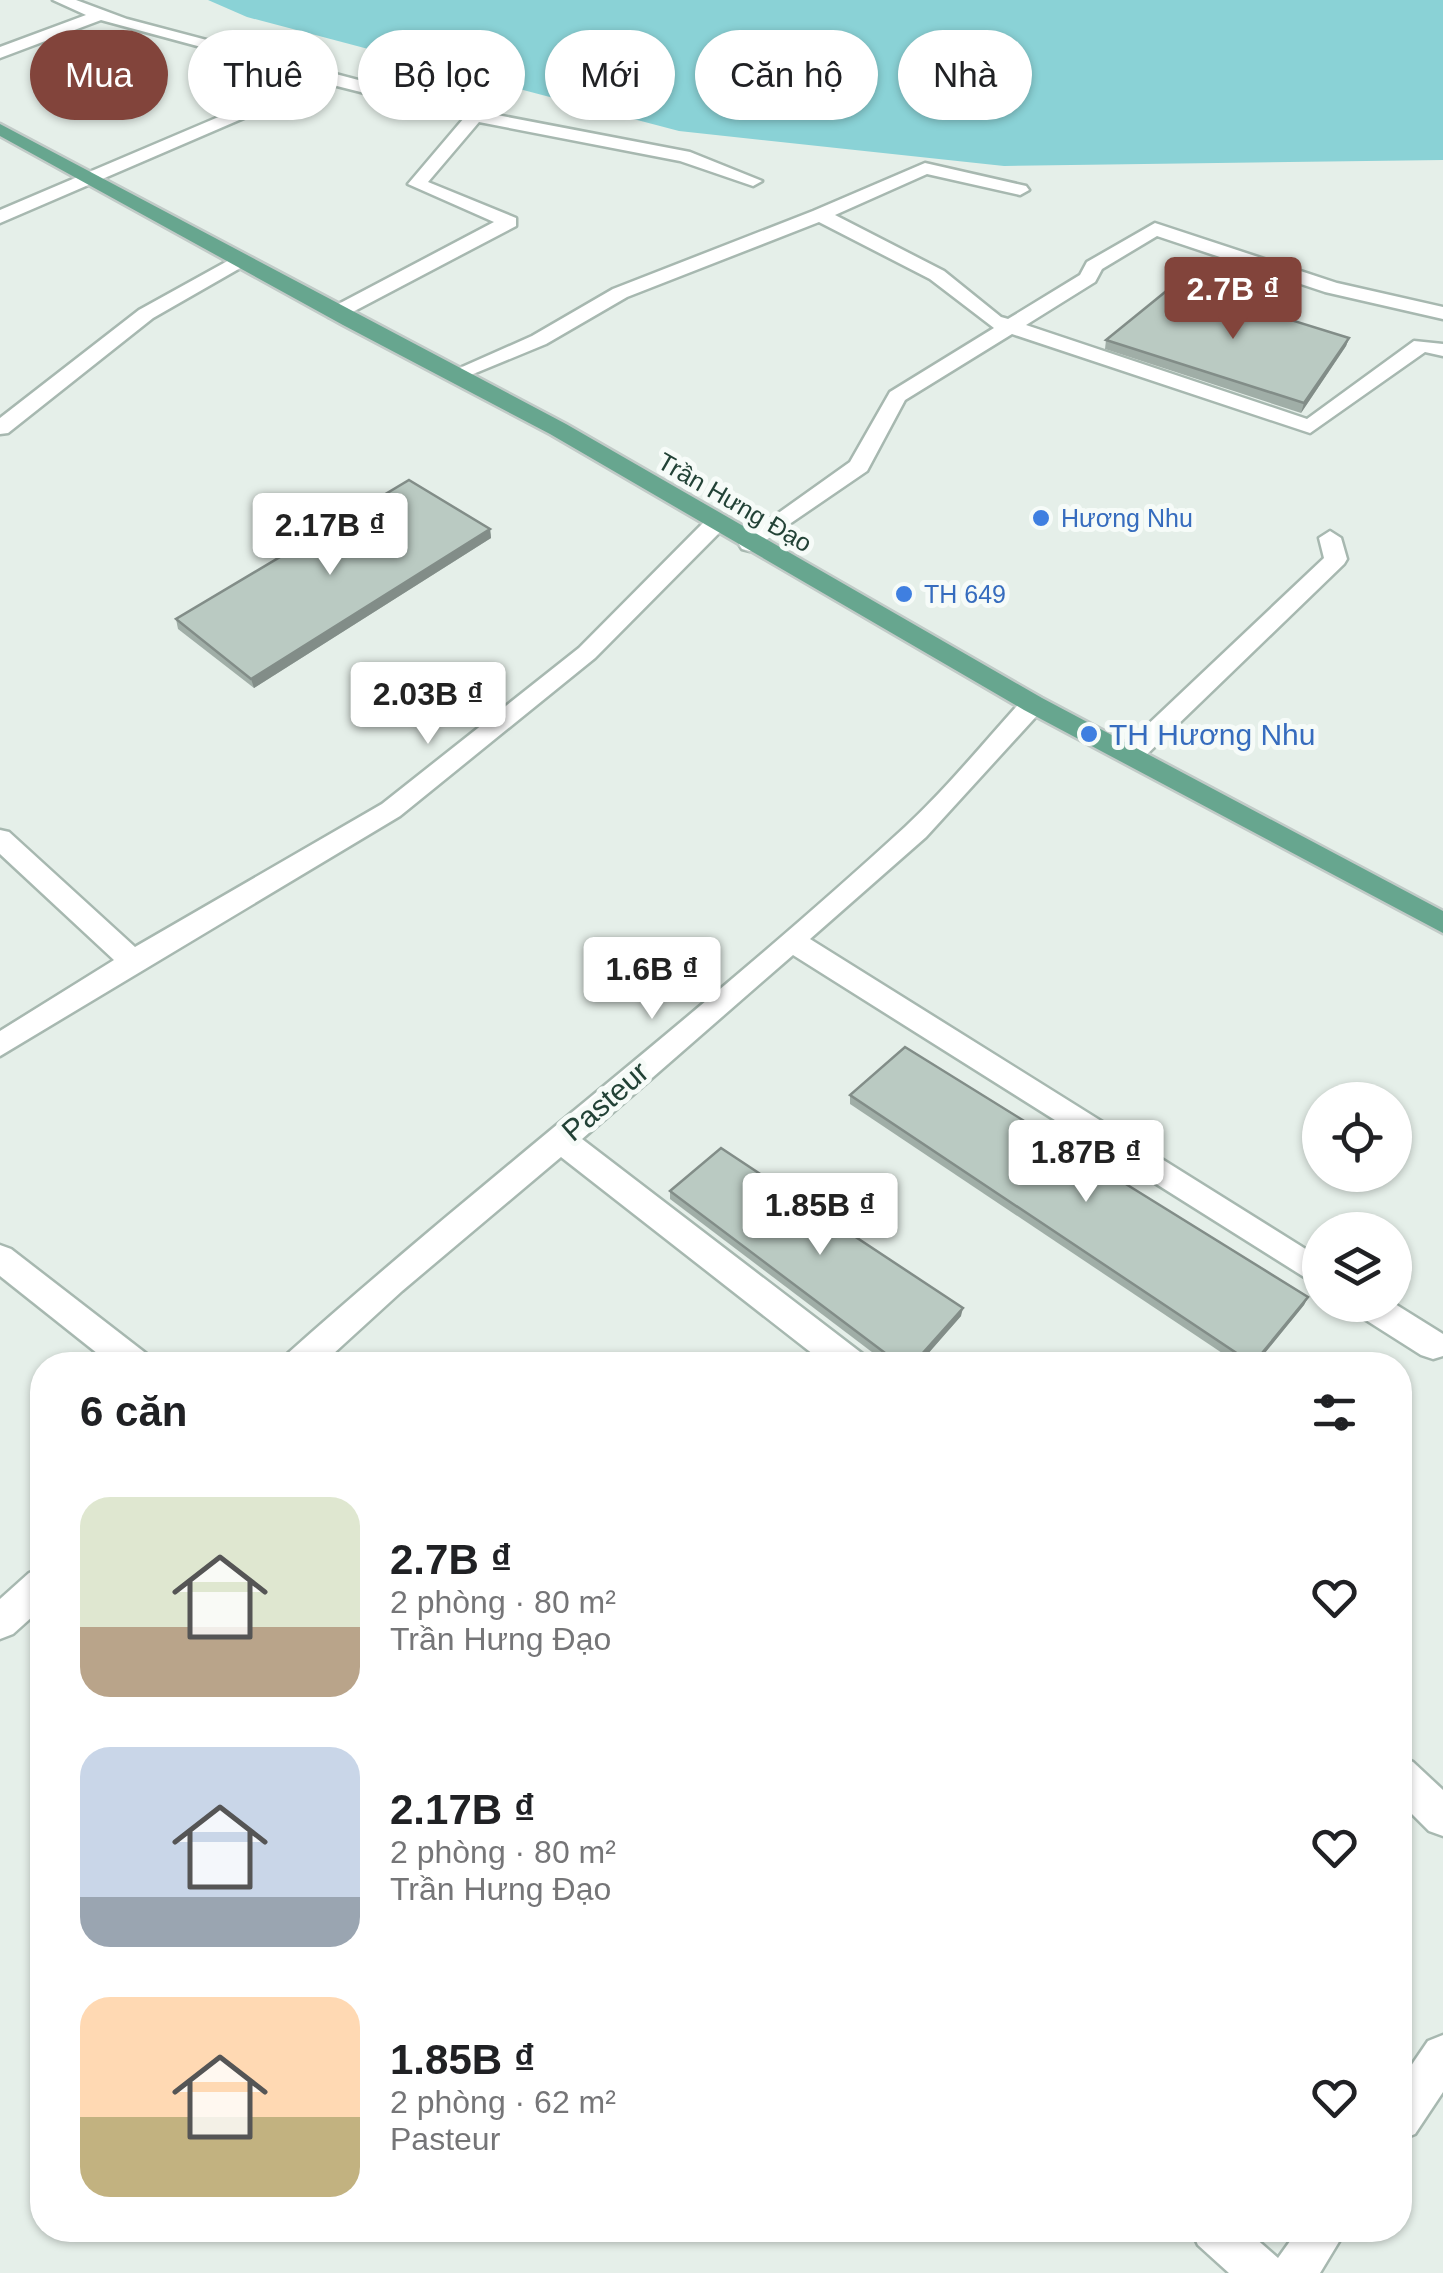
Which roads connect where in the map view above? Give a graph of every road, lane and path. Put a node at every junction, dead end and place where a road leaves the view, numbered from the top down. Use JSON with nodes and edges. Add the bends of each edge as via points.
{"nodes":[{"id":1,"x":61,"y":0,"type":"edge"},
{"id":2,"x":99,"y":15,"type":"junction"},
{"id":3,"x":188,"y":39,"type":"edge"},
{"id":4,"x":0,"y":53,"type":"edge"},
{"id":5,"x":229,"y":120,"type":"edge"},
{"id":6,"x":473,"y":120,"type":"edge"},
{"id":7,"x":497,"y":120,"type":"edge"},
{"id":8,"x":0,"y":129,"type":"edge"},
{"id":9,"x":90,"y":178,"type":"junction"},
{"id":10,"x":752,"y":182,"type":"dead end"},
{"id":11,"x":1020,"y":190,"type":"dead end"},
{"id":12,"x":820,"y":215,"type":"junction"},
{"id":13,"x":0,"y":217,"type":"edge"},
{"id":14,"x":242,"y":259,"type":"junction"},
{"id":15,"x":336,"y":313,"type":"junction"},
{"id":16,"x":1443,"y":313,"type":"edge"},
{"id":17,"x":1010,"y":327,"type":"junction"},
{"id":18,"x":1443,"y":350,"type":"edge"},
{"id":19,"x":454,"y":375,"type":"junction"},
{"id":20,"x":0,"y":428,"type":"edge"},
{"id":21,"x":716,"y":523,"type":"junction"},
{"id":22,"x":1330,"y":538,"type":"dead end"},
{"id":23,"x":750,"y":544,"type":"junction"},
{"id":24,"x":1033,"y":704,"type":"junction"},
{"id":25,"x":1132,"y":754,"type":"junction"},
{"id":26,"x":0,"y":839,"type":"edge"},
{"id":27,"x":1443,"y":923,"type":"edge"},
{"id":28,"x":792,"y":941,"type":"junction"},
{"id":29,"x":134,"y":961,"type":"junction"},
{"id":30,"x":0,"y":1045,"type":"edge"},
{"id":31,"x":561,"y":1140,"type":"junction"},
{"id":32,"x":0,"y":1258,"type":"edge"},
{"id":33,"x":1302,"y":1263,"type":"edge"},
{"id":34,"x":1396,"y":1322,"type":"edge"},
{"id":35,"x":1433,"y":1346,"type":"dead end"},
{"id":36,"x":119,"y":1352,"type":"edge"},
{"id":37,"x":312,"y":1352,"type":"edge"},
{"id":38,"x":835,"y":1352,"type":"edge"},
{"id":39,"x":30,"y":1596,"type":"edge"},
{"id":40,"x":0,"y":1622,"type":"edge"},
{"id":41,"x":1412,"y":1787,"type":"edge"},
{"id":42,"x":1443,"y":1818,"type":"edge"},
{"id":43,"x":1443,"y":2056,"type":"edge"},
{"id":44,"x":1412,"y":2101,"type":"edge"},
{"id":45,"x":1227,"y":2242,"type":"edge"},
{"id":46,"x":1316,"y":2242,"type":"edge"},
{"id":47,"x":1262,"y":2273,"type":"edge"},
{"id":48,"x":1294,"y":2273,"type":"edge"}],
"edges":[{"from":1,"to":2,"type":"street"},
{"from":2,"to":3,"type":"street"},
{"from":2,"to":4,"type":"street"},
{"from":5,"to":9,"type":"street"},
{"from":6,"to":15,"type":"street","via":[[417,184],[509,222]]},
{"from":7,"to":10,"type":"street","via":[[684,156]]},
{"from":8,"to":9,"type":"main road","name":"Trần Hưng Đạo"},
{"from":9,"to":13,"type":"street"},
{"from":9,"to":14,"type":"main road","name":"Trần Hưng Đạo"},
{"from":11,"to":12,"type":"street","via":[[925,168]]},
{"from":12,"to":17,"type":"street","via":[[937,275]]},
{"from":12,"to":19,"type":"street","via":[[620,292],[539,340]]},
{"from":14,"to":15,"type":"main road","name":"Trần Hưng Đạo"},
{"from":14,"to":20,"type":"street","via":[[146,314]]},
{"from":15,"to":19,"type":"main road","name":"Trần Hưng Đạo"},
{"from":16,"to":17,"type":"street","via":[[1332,288],[1154,228]]},
{"from":17,"to":18,"type":"street","via":[[1310,427],[1421,345]]},
{"from":17,"to":23,"type":"street","via":[[896,396],[858,466]]},
{"from":19,"to":21,"type":"main road","name":"Trần Hưng Đạo"},
{"from":21,"to":23,"type":"main road","name":"Trần Hưng Đạo"},
{"from":21,"to":29,"type":"street","via":[[587,653],[391,810]]},
{"from":22,"to":25,"type":"street","via":[[1336,559]]},
{"from":23,"to":24,"type":"main road","name":"Trần Hưng Đạo"},
{"from":24,"to":25,"type":"main road","name":"Trần Hưng Đạo"},
{"from":24,"to":28,"type":"street","name":"Pasteur","via":[[944,804]]},
{"from":25,"to":27,"type":"main road","name":"Trần Hưng Đạo"},
{"from":26,"to":29,"type":"street"},
{"from":28,"to":31,"type":"street","name":"Pasteur"},
{"from":28,"to":33,"type":"street"},
{"from":29,"to":30,"type":"street"},
{"from":31,"to":37,"type":"street","name":"Pasteur"},
{"from":31,"to":38,"type":"street"},
{"from":32,"to":36,"type":"street"},
{"from":34,"to":35,"type":"street"},
{"from":39,"to":40,"type":"street"},
{"from":41,"to":42,"type":"street"},
{"from":43,"to":44,"type":"street"},
{"from":45,"to":47,"type":"street"},
{"from":46,"to":48,"type":"street"}]}
